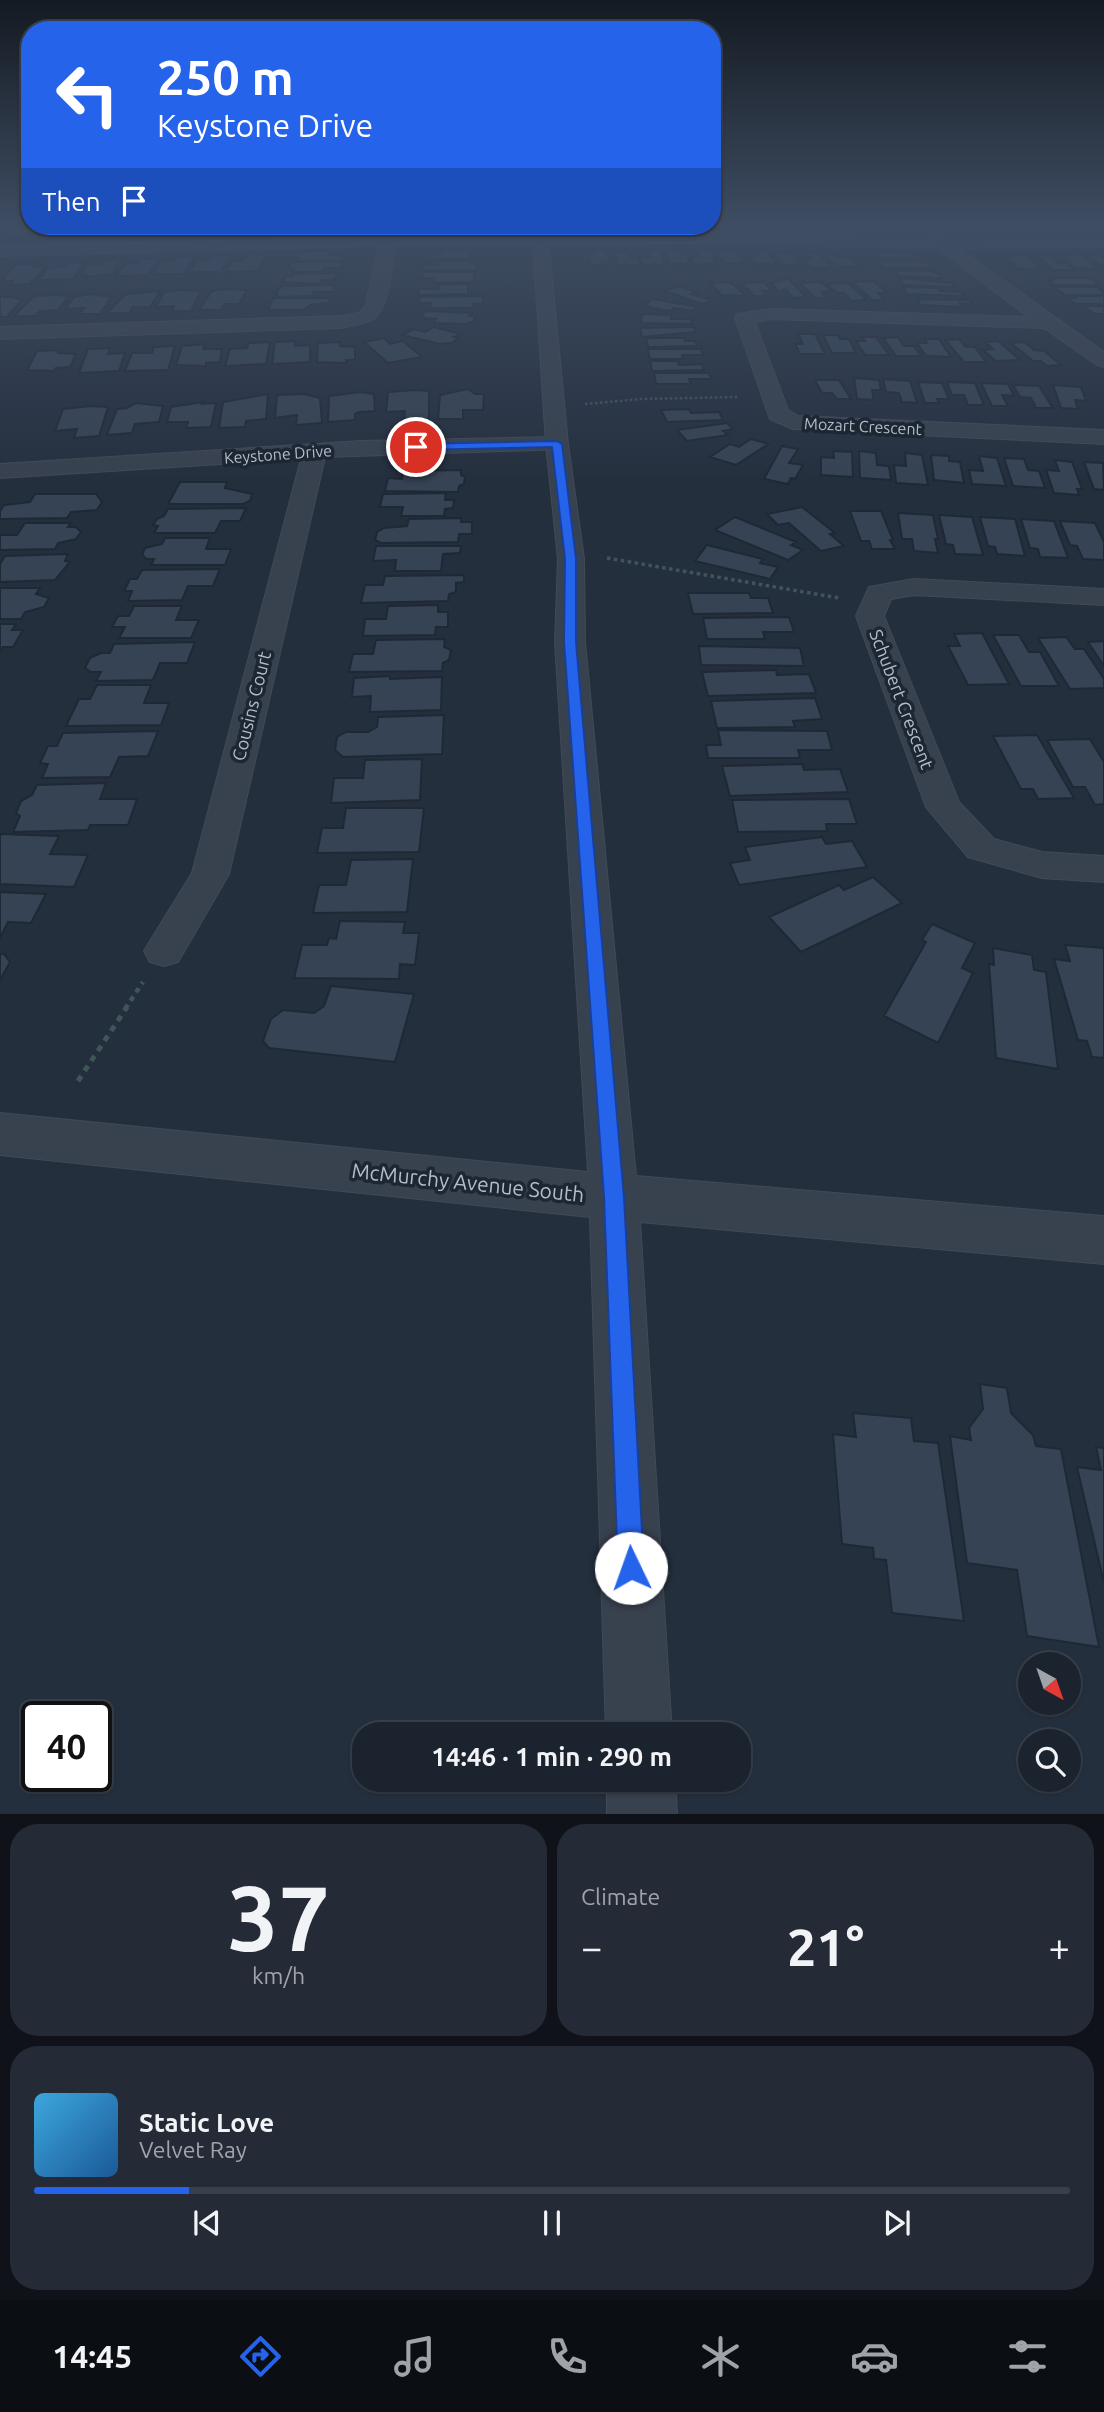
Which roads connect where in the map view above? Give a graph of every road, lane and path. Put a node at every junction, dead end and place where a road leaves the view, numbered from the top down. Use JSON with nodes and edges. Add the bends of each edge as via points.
{"nodes":[{"id":1,"x":371,"y":312,"type":"edge"},
{"id":2,"x":547,"y":312,"type":"edge"},
{"id":3,"x":1033,"y":312,"type":"edge"},
{"id":4,"x":1048,"y":323,"type":"junction"},
{"id":5,"x":0,"y":333,"type":"edge"},
{"id":6,"x":1104,"y":360,"type":"edge"},
{"id":7,"x":772,"y":396,"type":"junction"},
{"id":8,"x":556,"y":407,"type":"junction"},
{"id":9,"x":1104,"y":437,"type":"edge"},
{"id":10,"x":557,"y":444,"type":"junction"},
{"id":11,"x":315,"y":451,"type":"junction"},
{"id":12,"x":0,"y":471,"type":"edge"},
{"id":13,"x":570,"y":559,"type":"junction"},
{"id":14,"x":1104,"y":597,"type":"edge"},
{"id":15,"x":875,"y":604,"type":"junction"},
{"id":16,"x":1104,"y":869,"type":"edge"},
{"id":17,"x":164,"y":951,"type":"joint"},
{"id":18,"x":78,"y":1080,"type":"dead end"},
{"id":19,"x":0,"y":1134,"type":"edge"},
{"id":20,"x":614,"y":1197,"type":"junction"},
{"id":21,"x":1104,"y":1240,"type":"edge"},
{"id":22,"x":638,"y":1722,"type":"edge"},
{"id":23,"x":641,"y":1792,"type":"edge"},
{"id":24,"x":642,"y":1814,"type":"edge"}],
"edges":[{"from":1,"to":5,"type":"street","via":[[341,322]]},
{"from":2,"to":8,"type":"street"},
{"from":3,"to":4,"type":"street"},
{"from":4,"to":6,"type":"street"},
{"from":4,"to":7,"type":"street","name":"Mozart Crescent","via":[[772,314],[744,318]]},
{"from":7,"to":8,"type":"path","via":[[641,399]]},
{"from":7,"to":9,"type":"street","name":"Mozart Crescent","via":[[778,414],[793,422]]},
{"from":8,"to":10,"type":"street"},
{"from":10,"to":11,"type":"street","name":"Keystone Drive"},
{"from":10,"to":13,"type":"street"},
{"from":11,"to":12,"type":"street","name":"Keystone Drive"},
{"from":11,"to":17,"type":"street","name":"Cousins Court","via":[[210,874]]},
{"from":13,"to":15,"type":"path","via":[[619,558]]},
{"from":13,"to":20,"type":"street","via":[[570,642]]},
{"from":14,"to":15,"type":"street","name":"Schubert Crescent","via":[[914,587],[879,593]]},
{"from":15,"to":16,"type":"street","name":"Schubert Crescent","via":[[870,616],[944,807],[981,848],[1042,864]]},
{"from":17,"to":18,"type":"path"},
{"from":19,"to":20,"type":"street","name":"McMurchy Avenue South"},
{"from":20,"to":21,"type":"street","name":"McMurchy Avenue South"},
{"from":20,"to":22,"type":"street"},
{"from":23,"to":24,"type":"street"}]}
